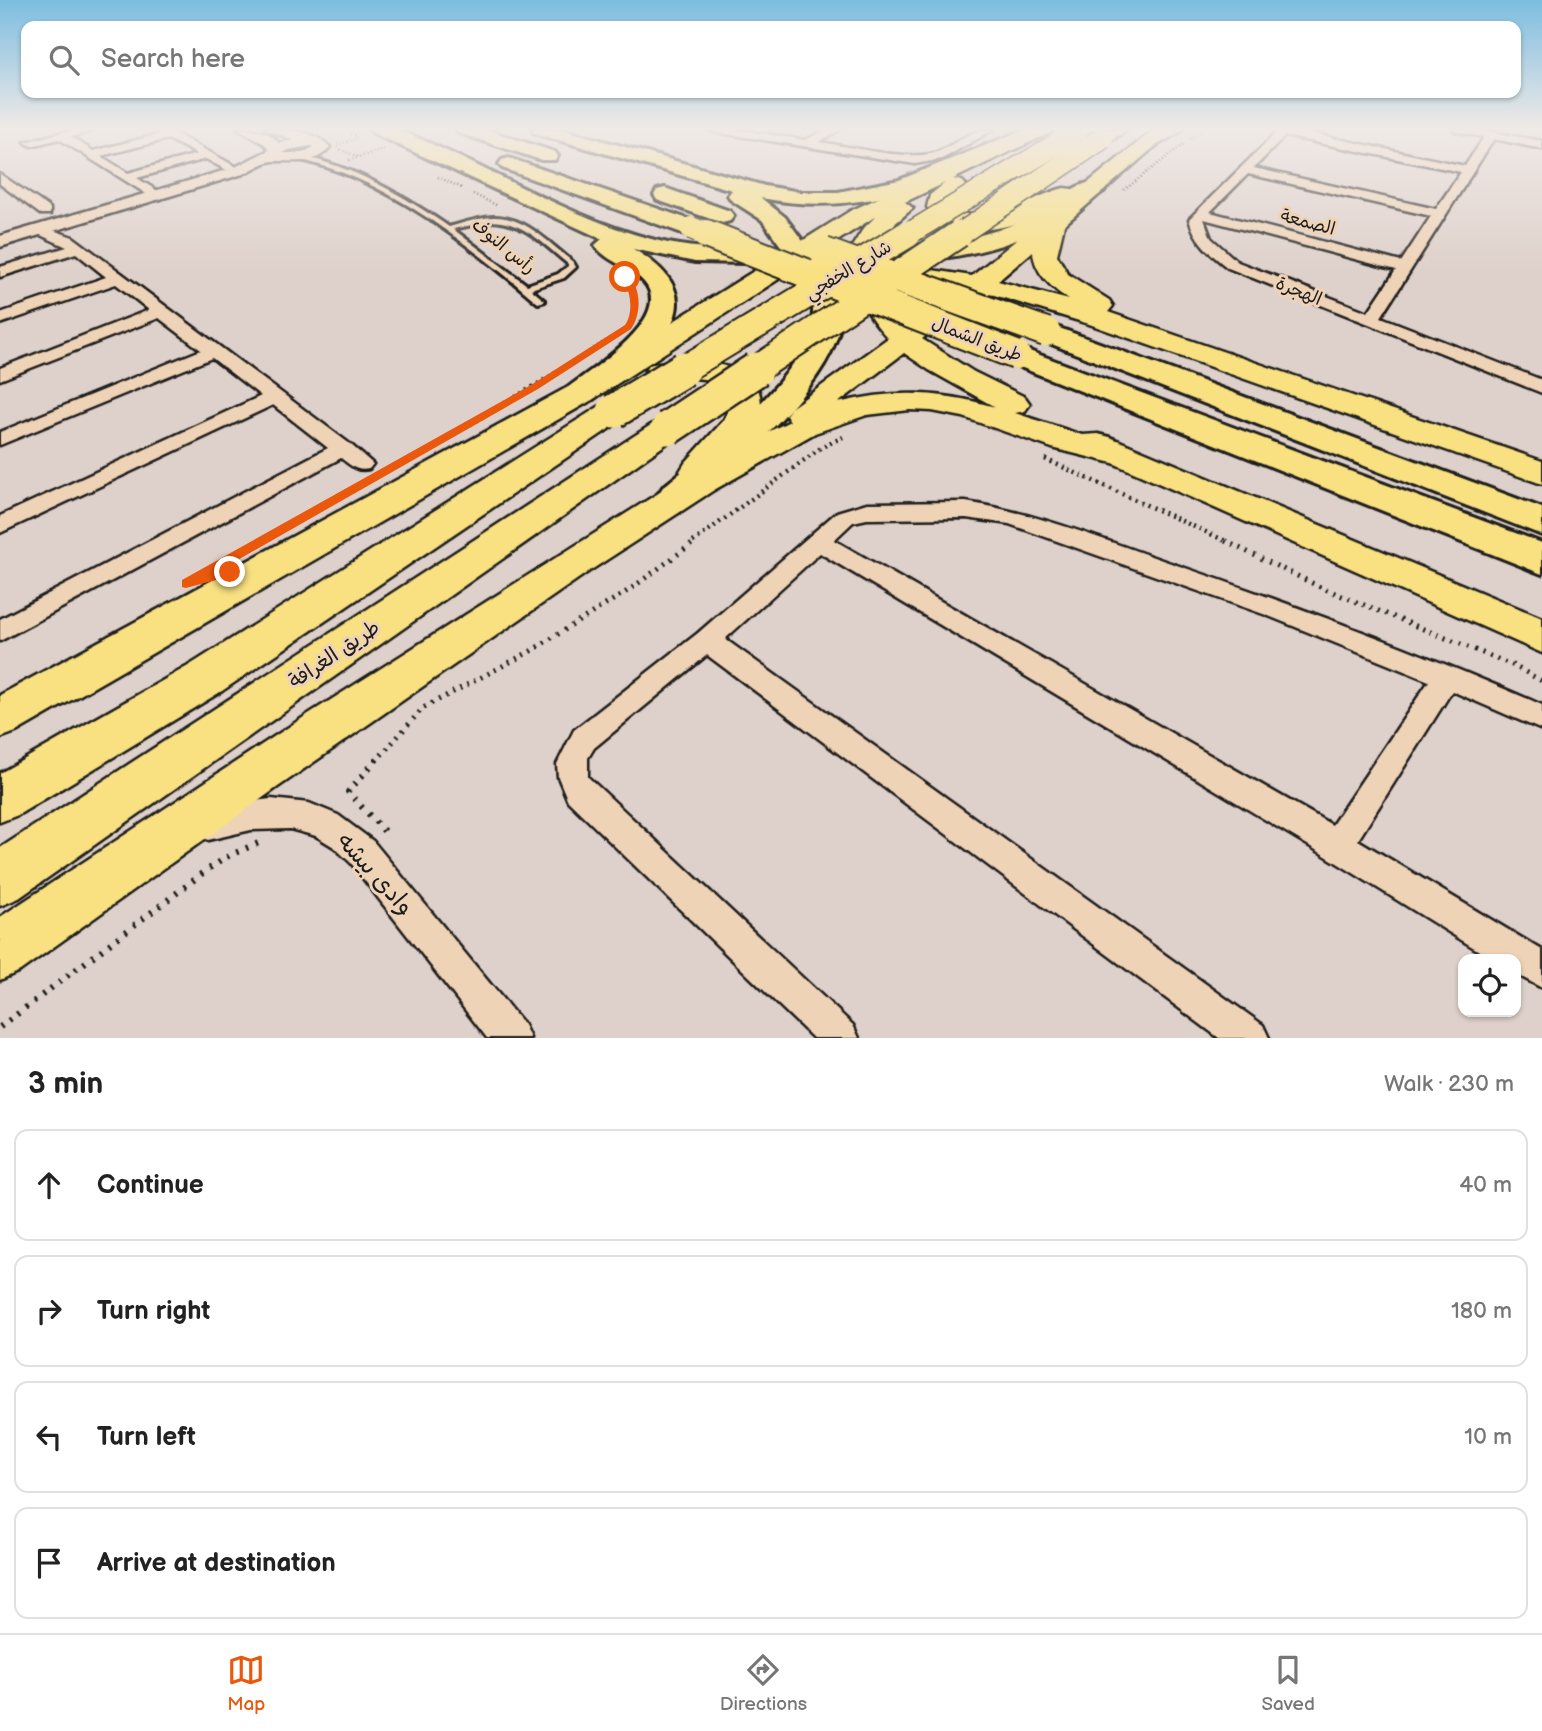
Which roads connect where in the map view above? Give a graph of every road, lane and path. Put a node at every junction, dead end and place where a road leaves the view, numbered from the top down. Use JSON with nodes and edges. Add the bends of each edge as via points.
{"nodes":[{"id":1,"x":127,"y":177,"type":"edge"},
{"id":2,"x":219,"y":177,"type":"edge"},
{"id":3,"x":362,"y":177,"type":"edge"},
{"id":4,"x":439,"y":177,"type":"edge"},
{"id":5,"x":490,"y":177,"type":"edge"},
{"id":6,"x":546,"y":177,"type":"edge"},
{"id":7,"x":693,"y":177,"type":"edge"},
{"id":8,"x":712,"y":177,"type":"edge"},
{"id":9,"x":924,"y":177,"type":"edge"},
{"id":10,"x":940,"y":177,"type":"edge"},
{"id":11,"x":961,"y":177,"type":"edge"},
{"id":12,"x":963,"y":177,"type":"edge"},
{"id":13,"x":1011,"y":177,"type":"edge"},
{"id":14,"x":1029,"y":177,"type":"edge"},
{"id":15,"x":1089,"y":177,"type":"edge"},
{"id":16,"x":1118,"y":177,"type":"edge"},
{"id":17,"x":1127,"y":177,"type":"edge"},
{"id":18,"x":1236,"y":177,"type":"edge"},
{"id":19,"x":1281,"y":177,"type":"edge"},
{"id":20,"x":1463,"y":177,"type":"edge"},
{"id":21,"x":0,"y":178,"type":"edge"},
{"id":22,"x":651,"y":190,"type":"dead end"},
{"id":23,"x":1106,"y":191,"type":"junction"},
{"id":24,"x":739,"y":194,"type":"junction"},
{"id":25,"x":156,"y":196,"type":"junction"},
{"id":26,"x":493,"y":196,"type":"dead end"},
{"id":27,"x":506,"y":203,"type":"dead end"},
{"id":28,"x":500,"y":207,"type":"dead end"},
{"id":29,"x":45,"y":211,"type":"dead end"},
{"id":30,"x":1201,"y":214,"type":"junction"},
{"id":31,"x":1440,"y":214,"type":"junction"},
{"id":32,"x":565,"y":216,"type":"junction"},
{"id":33,"x":1055,"y":218,"type":"junction"},
{"id":34,"x":451,"y":228,"type":"junction"},
{"id":35,"x":62,"y":236,"type":"junction"},
{"id":36,"x":0,"y":242,"type":"edge"},
{"id":37,"x":800,"y":256,"type":"junction"},
{"id":38,"x":860,"y":266,"type":"junction"},
{"id":39,"x":1405,"y":268,"type":"junction"},
{"id":40,"x":0,"y":272,"type":"edge"},
{"id":41,"x":625,"y":277,"type":"dead end"},
{"id":42,"x":118,"y":278,"type":"junction"},
{"id":43,"x":820,"y":282,"type":"junction"},
{"id":44,"x":978,"y":284,"type":"junction"},
{"id":45,"x":525,"y":288,"type":"junction"},
{"id":46,"x":541,"y":301,"type":"dead end"},
{"id":47,"x":713,"y":307,"type":"junction"},
{"id":48,"x":162,"y":312,"type":"junction"},
{"id":49,"x":0,"y":319,"type":"edge"},
{"id":50,"x":1371,"y":320,"type":"junction"},
{"id":51,"x":632,"y":323,"type":"dead end"},
{"id":52,"x":617,"y":335,"type":"dead end"},
{"id":53,"x":904,"y":339,"type":"junction"},
{"id":54,"x":1033,"y":350,"type":"junction"},
{"id":55,"x":214,"y":351,"type":"junction"},
{"id":56,"x":1213,"y":356,"type":"junction"},
{"id":57,"x":0,"y":374,"type":"edge"},
{"id":58,"x":1542,"y":387,"type":"edge"},
{"id":59,"x":275,"y":397,"type":"junction"},
{"id":60,"x":597,"y":402,"type":"junction"},
{"id":61,"x":668,"y":428,"type":"joint"},
{"id":62,"x":0,"y":439,"type":"edge"},
{"id":63,"x":437,"y":443,"type":"dead end"},
{"id":64,"x":751,"y":453,"type":"junction"},
{"id":65,"x":1119,"y":454,"type":"junction"},
{"id":66,"x":352,"y":456,"type":"joint"},
{"id":67,"x":1542,"y":473,"type":"edge"},
{"id":68,"x":676,"y":496,"type":"junction"},
{"id":69,"x":1542,"y":522,"type":"edge"},
{"id":70,"x":0,"y":525,"type":"edge"},
{"id":71,"x":816,"y":540,"type":"junction"},
{"id":72,"x":1542,"y":559,"type":"edge"},
{"id":73,"x":1542,"y":585,"type":"edge"},
{"id":74,"x":0,"y":631,"type":"edge"},
{"id":75,"x":1542,"y":636,"type":"edge"},
{"id":76,"x":707,"y":640,"type":"junction"},
{"id":77,"x":1447,"y":676,"type":"junction"},
{"id":78,"x":0,"y":718,"type":"edge"},
{"id":79,"x":1542,"y":718,"type":"edge"},
{"id":80,"x":0,"y":799,"type":"edge"},
{"id":81,"x":1337,"y":845,"type":"junction"},
{"id":82,"x":152,"y":847,"type":"junction"},
{"id":83,"x":0,"y":878,"type":"edge"},
{"id":84,"x":0,"y":951,"type":"edge"},
{"id":85,"x":1542,"y":970,"type":"edge"},
{"id":86,"x":511,"y":1038,"type":"edge"},
{"id":87,"x":840,"y":1038,"type":"edge"},
{"id":88,"x":1250,"y":1038,"type":"edge"}],
"edges":[{"from":1,"to":25,"type":"street"},
{"from":2,"to":25,"type":"street"},
{"from":3,"to":34,"type":"lane","name":"رأس النوف"},
{"from":4,"to":28,"type":"path"},
{"from":5,"to":32,"type":"highway"},
{"from":6,"to":54,"type":"highway","name":"طريق الشمال","bridge":true},
{"from":7,"to":24,"type":"highway"},
{"from":8,"to":9,"type":"highway","via":[[782,196],[835,201],[864,197]]},
{"from":10,"to":37,"type":"highway","via":[[858,216]]},
{"from":11,"to":38,"type":"highway","via":[[881,222],[869,235]]},
{"from":12,"to":15,"type":"highway","via":[[938,200],[938,207],[953,218],[990,222],[1042,208]]},
{"from":13,"to":60,"type":"highway","name":"شارع الخفجي","bridge":true},
{"from":14,"to":61,"type":"highway","name":"شارع الخفجي","bridge":true},
{"from":16,"to":23,"type":"highway"},
{"from":17,"to":23,"type":"path"},
{"from":18,"to":30,"type":"street"},
{"from":19,"to":31,"type":"street"},
{"from":20,"to":31,"type":"street"},
{"from":21,"to":29,"type":"street"},
{"from":22,"to":54,"type":"highway","name":"طريق الشمال","bridge":true},
{"from":23,"to":33,"type":"highway"},
{"from":23,"to":38,"type":"highway","via":[[1020,230]]},
{"from":24,"to":32,"type":"highway","via":[[756,209],[758,222],[743,233],[715,240],[649,236]]},
{"from":24,"to":37,"type":"highway","via":[[772,214]]},
{"from":25,"to":35,"type":"street"},
{"from":26,"to":27,"type":"path"},
{"from":30,"to":39,"type":"street","name":"الصمعة"},
{"from":30,"to":50,"type":"street","name":"الهجرة","via":[[1196,219],[1208,247],[1233,265]]},
{"from":31,"to":39,"type":"street"},
{"from":32,"to":37,"type":"highway","via":[[674,251],[731,258]]},
{"from":32,"to":60,"type":"highway","via":[[645,268],[664,295],[664,312]]},
{"from":33,"to":44,"type":"highway"},
{"from":33,"to":56,"type":"highway","via":[[1045,255],[1058,277],[1092,303]]},
{"from":34,"to":45,"type":"lane","name":"رأس النوف"},
{"from":34,"to":45,"type":"lane","via":[[492,218],[514,220],[571,263],[567,273]]},
{"from":35,"to":36,"type":"street"},
{"from":35,"to":40,"type":"street"},
{"from":35,"to":42,"type":"street"},
{"from":37,"to":38,"type":"highway"},
{"from":37,"to":43,"type":"highway"},
{"from":37,"to":47,"type":"highway"},
{"from":38,"to":43,"type":"highway"},
{"from":38,"to":44,"type":"highway"},
{"from":38,"to":53,"type":"highway","via":[[878,309]]},
{"from":39,"to":50,"type":"street"},
{"from":41,"to":51,"type":"path","via":[[634,298]]},
{"from":42,"to":48,"type":"street"},
{"from":42,"to":49,"type":"street"},
{"from":43,"to":47,"type":"highway"},
{"from":43,"to":68,"type":"highway","via":[[827,323],[810,362],[783,399]]},
{"from":44,"to":53,"type":"highway"},
{"from":44,"to":56,"type":"highway","via":[[1032,296]]},
{"from":45,"to":46,"type":"lane","name":"رأس النوف"},
{"from":47,"to":60,"type":"highway"},
{"from":48,"to":55,"type":"street"},
{"from":48,"to":57,"type":"street"},
{"from":50,"to":58,"type":"street","name":"الهجرة"},
{"from":52,"to":63,"type":"path"},
{"from":53,"to":64,"type":"highway"},
{"from":53,"to":65,"type":"highway","via":[[948,370]]},
{"from":54,"to":69,"type":"highway","name":"طريق الشمال"},
{"from":54,"to":72,"type":"highway","name":"طريق الشمال"},
{"from":54,"to":73,"type":"highway","via":[[1066,387],[1108,408]]},
{"from":55,"to":59,"type":"street"},
{"from":55,"to":62,"type":"street"},
{"from":56,"to":65,"type":"highway","via":[[1067,317],[1031,312],[989,320],[968,335],[963,349],[976,372],[1080,426]]},
{"from":56,"to":67,"type":"highway"},
{"from":59,"to":66,"type":"street"},
{"from":59,"to":70,"type":"street"},
{"from":60,"to":68,"type":"highway","via":[[673,368],[720,373],[737,384],[745,397],[744,412]]},
{"from":60,"to":78,"type":"highway"},
{"from":60,"to":80,"type":"highway","via":[[206,678]]},
{"from":61,"to":83,"type":"highway","name":"طريق الغرافة"},
{"from":64,"to":65,"type":"highway","via":[[835,414],[871,404],[916,401],[968,407],[1058,439]]},
{"from":64,"to":68,"type":"highway"},
{"from":65,"to":75,"type":"highway"},
{"from":66,"to":74,"type":"street"},
{"from":68,"to":82,"type":"highway"},
{"from":71,"to":76,"type":"street"},
{"from":71,"to":77,"type":"street","via":[[845,517],[867,511],[997,513],[1275,608]]},
{"from":71,"to":81,"type":"street"},
{"from":76,"to":87,"type":"street","via":[[584,739],[570,765],[572,779],[579,791]]},
{"from":76,"to":88,"type":"street"},
{"from":77,"to":79,"type":"street"},
{"from":77,"to":81,"type":"street"},
{"from":81,"to":85,"type":"street"},
{"from":82,"to":84,"type":"highway"},
{"from":82,"to":86,"type":"street","name":"وادى بيشه","via":[[232,818],[279,812],[328,824],[362,852]]}]}
